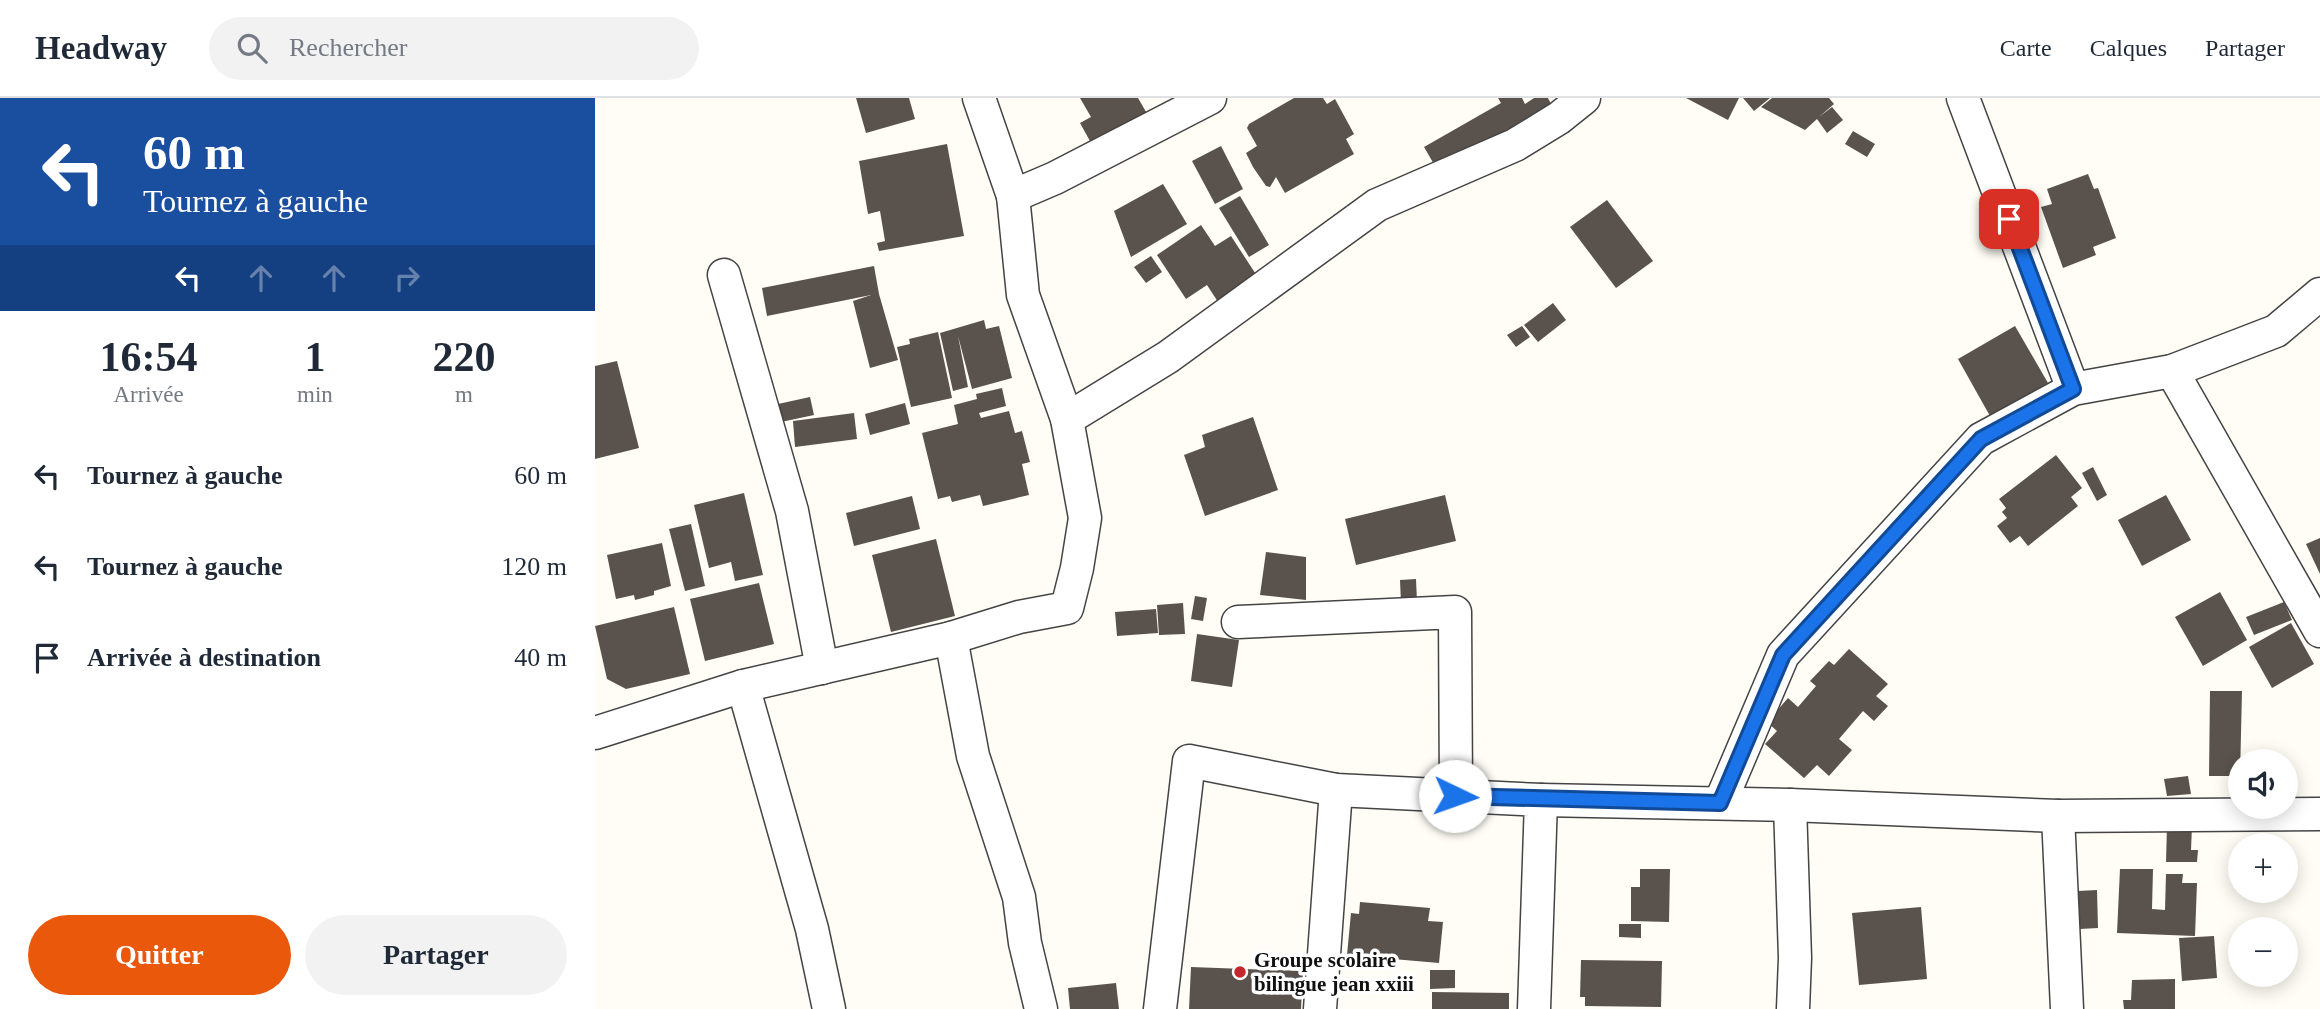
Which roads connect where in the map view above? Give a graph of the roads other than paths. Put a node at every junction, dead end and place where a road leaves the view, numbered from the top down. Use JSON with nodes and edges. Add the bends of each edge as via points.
{"nodes":[{"id":1,"x":979,"y":98,"type":"edge"},
{"id":2,"x":1210,"y":98,"type":"edge"},
{"id":3,"x":1584,"y":98,"type":"edge"},
{"id":4,"x":1963,"y":98,"type":"edge"},
{"id":5,"x":1013,"y":196,"type":"junction"},
{"id":6,"x":724,"y":275,"type":"dead end"},
{"id":7,"x":2320,"y":294,"type":"edge"},
{"id":8,"x":2172,"y":371,"type":"junction"},
{"id":9,"x":2073,"y":389,"type":"junction"},
{"id":10,"x":1067,"y":419,"type":"junction"},
{"id":11,"x":1238,"y":622,"type":"dead end"},
{"id":12,"x":2320,"y":631,"type":"edge"},
{"id":13,"x":951,"y":638,"type":"junction"},
{"id":14,"x":822,"y":668,"type":"junction"},
{"id":15,"x":743,"y":686,"type":"junction"},
{"id":16,"x":595,"y":733,"type":"edge"},
{"id":17,"x":1336,"y":790,"type":"junction"},
{"id":18,"x":1455,"y":796,"type":"junction"},
{"id":19,"x":1541,"y":800,"type":"junction"},
{"id":20,"x":1720,"y":803,"type":"junction"},
{"id":21,"x":1790,"y":805,"type":"junction"},
{"id":22,"x":2320,"y":814,"type":"edge"},
{"id":23,"x":2058,"y":816,"type":"junction"},
{"id":24,"x":829,"y":1009,"type":"edge"},
{"id":25,"x":1041,"y":1009,"type":"edge"},
{"id":26,"x":1160,"y":1009,"type":"edge"},
{"id":27,"x":1320,"y":1009,"type":"edge"},
{"id":28,"x":1534,"y":1009,"type":"edge"},
{"id":29,"x":1793,"y":1009,"type":"edge"},
{"id":30,"x":2067,"y":1009,"type":"edge"}],
"edges":[{"from":1,"to":5,"type":"street"},
{"from":2,"to":5,"type":"street"},
{"from":3,"to":10,"type":"street","via":[[1515,145],[1377,205],[1168,357]]},
{"from":4,"to":9,"type":"street"},
{"from":5,"to":10,"type":"street","via":[[1023,295]]},
{"from":6,"to":14,"type":"street","via":[[792,511]]},
{"from":7,"to":8,"type":"street","via":[[2276,331]]},
{"from":8,"to":9,"type":"street"},
{"from":8,"to":12,"type":"street"},
{"from":9,"to":20,"type":"street","via":[[1981,439],[1783,655]]},
{"from":10,"to":13,"type":"street","via":[[1085,517],[1067,608]]},
{"from":11,"to":18,"type":"street","via":[[1455,612]]},
{"from":13,"to":14,"type":"street"},
{"from":13,"to":25,"type":"street","via":[[973,756],[1019,897]]},
{"from":14,"to":15,"type":"street"},
{"from":15,"to":16,"type":"street"},
{"from":15,"to":24,"type":"street","via":[[812,929]]},
{"from":17,"to":18,"type":"street"},
{"from":17,"to":26,"type":"street","via":[[1189,761]]},
{"from":17,"to":27,"type":"street"},
{"from":18,"to":19,"type":"street"},
{"from":19,"to":20,"type":"street"},
{"from":19,"to":28,"type":"street"},
{"from":20,"to":21,"type":"street"},
{"from":21,"to":23,"type":"street"},
{"from":21,"to":29,"type":"street"},
{"from":22,"to":23,"type":"street"},
{"from":23,"to":30,"type":"street"}]}
